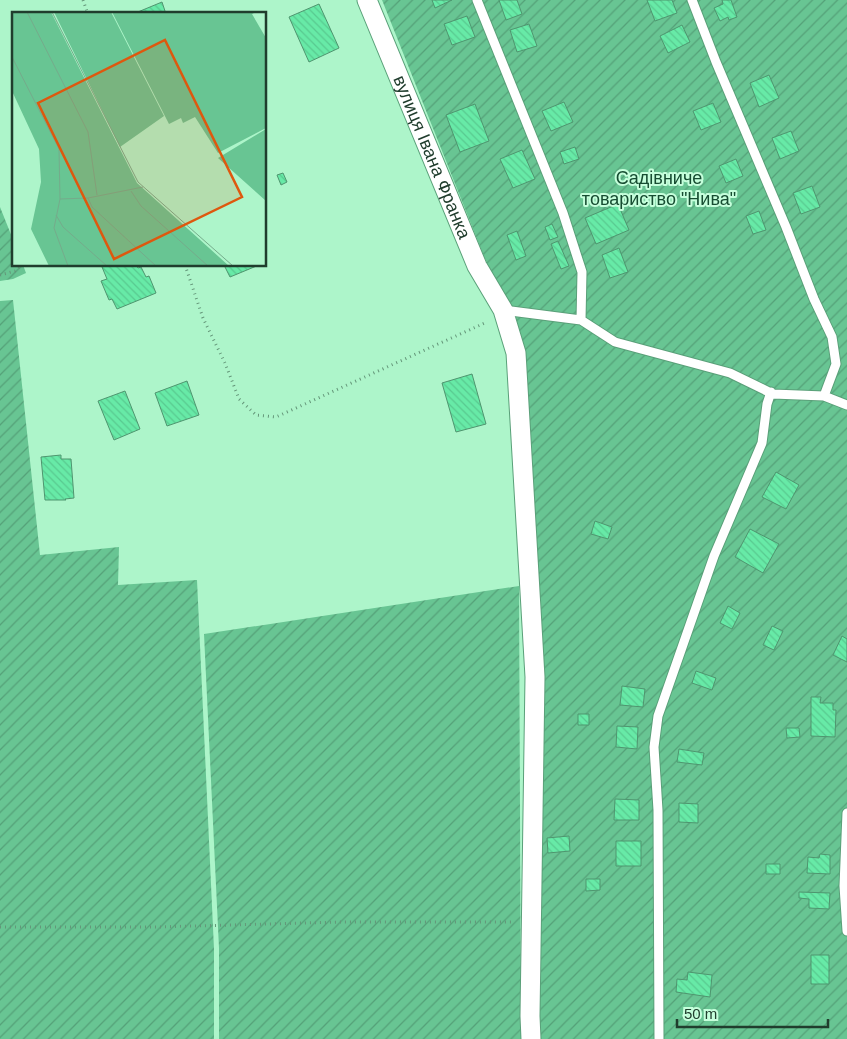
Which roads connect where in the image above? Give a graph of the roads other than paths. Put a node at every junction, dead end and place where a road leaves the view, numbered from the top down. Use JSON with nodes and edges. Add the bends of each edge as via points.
{"nodes":[{"id":1,"x":367,"y":0,"type":"edge"},
{"id":2,"x":477,"y":0,"type":"edge"},
{"id":3,"x":692,"y":0,"type":"edge"},
{"id":4,"x":504,"y":310,"type":"junction"},
{"id":5,"x":581,"y":320,"type":"junction"},
{"id":6,"x":770,"y":392,"type":"junction"},
{"id":7,"x":824,"y":396,"type":"junction"},
{"id":8,"x":847,"y":405,"type":"edge"},
{"id":9,"x":847,"y":813,"type":"edge"},
{"id":10,"x":847,"y":931,"type":"edge"},
{"id":11,"x":531,"y":1039,"type":"edge"},
{"id":12,"x":659,"y":1039,"type":"edge"}],
"edges":[{"from":1,"to":4,"type":"street","name":"вулиця Івана Франка","via":[[476,266]]},
{"from":2,"to":5,"type":"lane","via":[[563,213],[582,272]]},
{"from":3,"to":7,"type":"lane","via":[[832,337],[836,364]]},
{"from":4,"to":5,"type":"lane"},
{"from":4,"to":11,"type":"street","name":"вулиця Івана Франка","via":[[518,370],[535,677]]},
{"from":5,"to":6,"type":"lane","via":[[615,342],[730,374]]},
{"from":6,"to":7,"type":"lane"},
{"from":6,"to":12,"type":"lane","via":[[762,442],[714,556],[658,716],[654,748],[658,810]]},
{"from":7,"to":8,"type":"lane"},
{"from":9,"to":10,"type":"lane","via":[[844,886]]}]}
